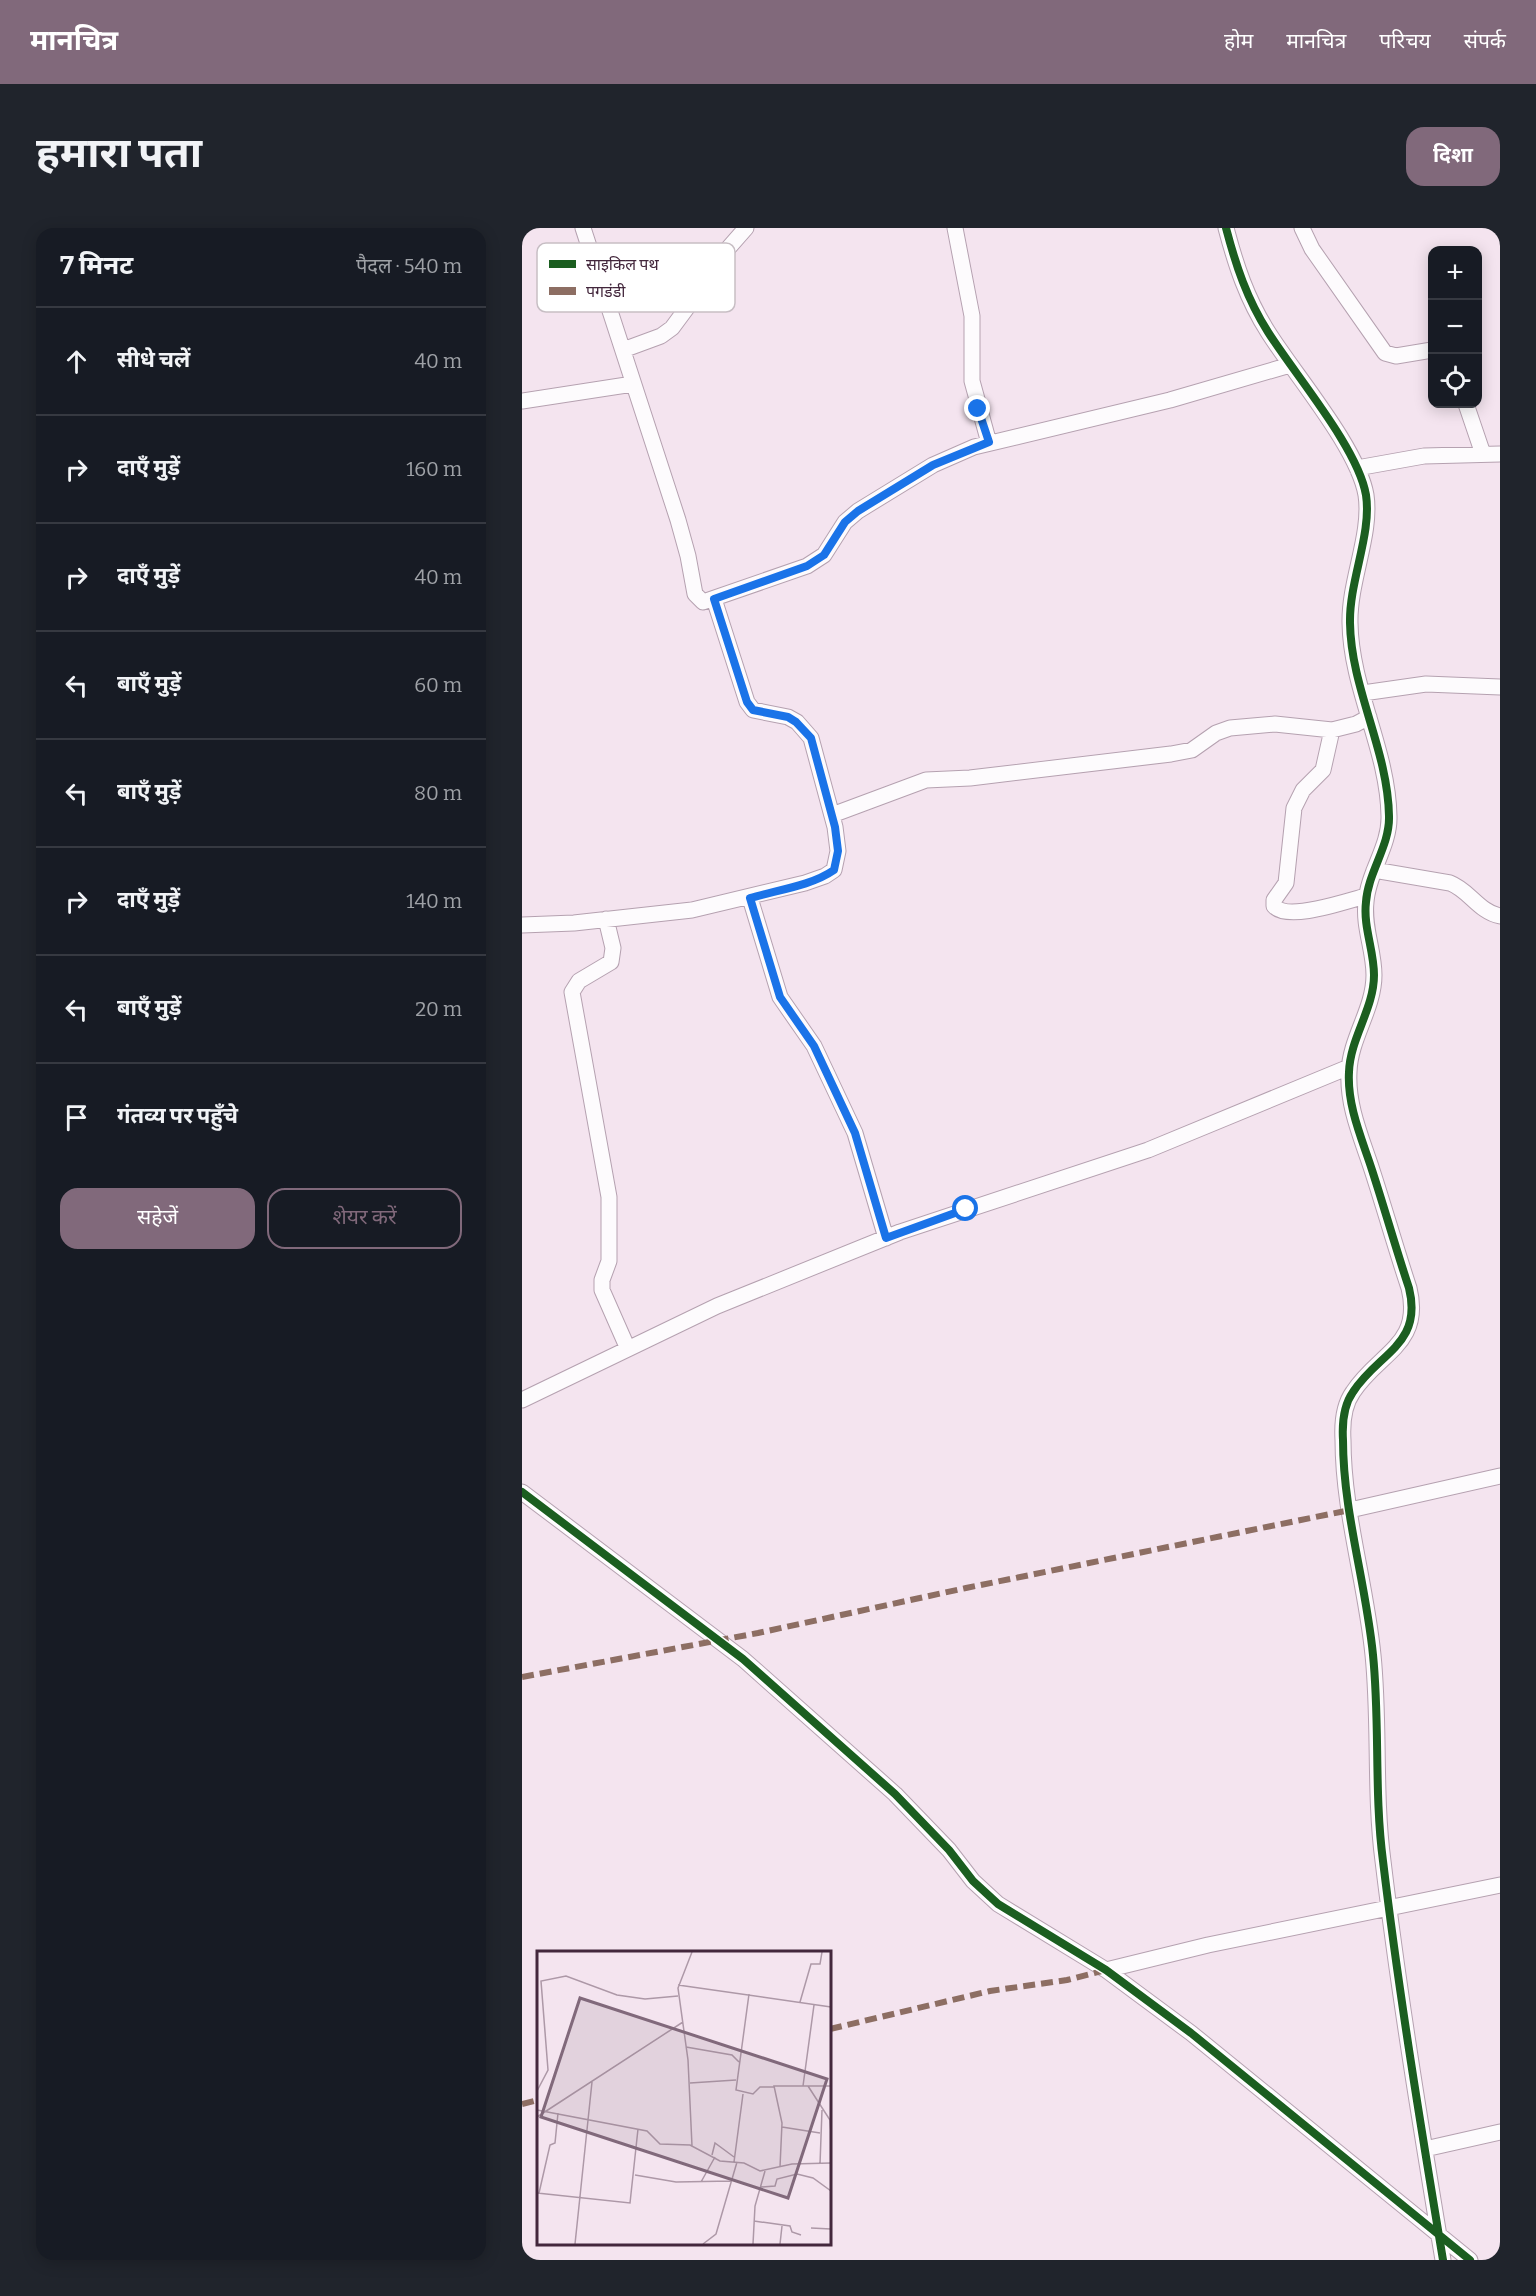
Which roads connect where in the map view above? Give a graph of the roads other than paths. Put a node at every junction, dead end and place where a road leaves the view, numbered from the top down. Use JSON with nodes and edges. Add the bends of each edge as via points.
{"nodes":[{"id":1,"x":583,"y":228,"type":"edge"},
{"id":2,"x":746,"y":228,"type":"edge"},
{"id":3,"x":956,"y":228,"type":"edge"},
{"id":4,"x":1226,"y":228,"type":"edge"},
{"id":5,"x":1302,"y":228,"type":"edge"},
{"id":6,"x":588,"y":243,"type":"edge"},
{"id":7,"x":733,"y":243,"type":"edge"},
{"id":8,"x":610,"y":312,"type":"edge"},
{"id":9,"x":684,"y":312,"type":"edge"},
{"id":10,"x":623,"y":351,"type":"junction"},
{"id":11,"x":1428,"y":351,"type":"edge"},
{"id":12,"x":1290,"y":365,"type":"junction"},
{"id":13,"x":633,"y":384,"type":"junction"},
{"id":14,"x":522,"y":401,"type":"edge"},
{"id":15,"x":1467,"y":408,"type":"edge"},
{"id":16,"x":989,"y":442,"type":"junction"},
{"id":17,"x":1483,"y":454,"type":"junction"},
{"id":18,"x":1500,"y":454,"type":"edge"},
{"id":19,"x":1357,"y":468,"type":"junction"},
{"id":20,"x":714,"y":599,"type":"junction"},
{"id":21,"x":1500,"y":687,"type":"edge"},
{"id":22,"x":1363,"y":693,"type":"junction"},
{"id":23,"x":1369,"y":717,"type":"junction"},
{"id":24,"x":1332,"y":730,"type":"junction"},
{"id":25,"x":832,"y":816,"type":"junction"},
{"id":26,"x":1374,"y":870,"type":"junction"},
{"id":27,"x":1366,"y":896,"type":"junction"},
{"id":28,"x":750,"y":898,"type":"junction"},
{"id":29,"x":1500,"y":916,"type":"edge"},
{"id":30,"x":606,"y":919,"type":"junction"},
{"id":31,"x":522,"y":925,"type":"edge"},
{"id":32,"x":1349,"y":1067,"type":"junction"},
{"id":33,"x":886,"y":1238,"type":"junction"},
{"id":34,"x":628,"y":1349,"type":"junction"},
{"id":35,"x":522,"y":1400,"type":"edge"},
{"id":36,"x":1500,"y":1476,"type":"edge"},
{"id":37,"x":522,"y":1492,"type":"edge"},
{"id":38,"x":1350,"y":1510,"type":"junction"},
{"id":39,"x":1500,"y":1885,"type":"edge"},
{"id":40,"x":1390,"y":1908,"type":"junction"},
{"id":41,"x":1106,"y":1970,"type":"junction"},
{"id":42,"x":1500,"y":2132,"type":"edge"},
{"id":43,"x":1425,"y":2149,"type":"junction"},
{"id":44,"x":1439,"y":2237,"type":"junction"},
{"id":45,"x":1443,"y":2260,"type":"edge"},
{"id":46,"x":1470,"y":2260,"type":"edge"}],
"edges":[{"from":1,"to":6,"type":"street"},
{"from":2,"to":7,"type":"street"},
{"from":3,"to":16,"type":"street","via":[[972,316],[972,381]]},
{"from":4,"to":12,"type":"street","via":[[1242,284]]},
{"from":5,"to":11,"type":"street","via":[[1312,249],[1385,353],[1396,356]]},
{"from":8,"to":10,"type":"street"},
{"from":9,"to":10,"type":"street","via":[[661,336]]},
{"from":10,"to":13,"type":"street"},
{"from":12,"to":16,"type":"street","via":[[1170,400]]},
{"from":12,"to":19,"type":"street"},
{"from":13,"to":14,"type":"street"},
{"from":13,"to":20,"type":"street","via":[[685,544],[695,594],[703,602]]},
{"from":15,"to":17,"type":"street"},
{"from":16,"to":20,"type":"street","via":[[933,465],[858,511],[845,522],[824,555],[807,566]]},
{"from":17,"to":18,"type":"street"},
{"from":17,"to":19,"type":"street","via":[[1415,457]]},
{"from":19,"to":22,"type":"street","via":[[1367,511],[1353,583],[1350,625]]},
{"from":20,"to":25,"type":"street","via":[[747,702],[753,710],[788,717],[811,738]]},
{"from":21,"to":22,"type":"street","via":[[1414,685]]},
{"from":22,"to":23,"type":"street"},
{"from":23,"to":24,"type":"street"},
{"from":23,"to":26,"type":"street","via":[[1384,770],[1389,814]]},
{"from":24,"to":25,"type":"street","via":[[1261,724],[1216,733],[1191,750],[1171,754],[926,780]]},
{"from":24,"to":27,"type":"street","via":[[1323,770],[1303,790],[1294,808],[1286,883],[1274,906],[1281,912],[1296,912]]},
{"from":25,"to":28,"type":"street","via":[[838,851],[834,870],[805,883]]},
{"from":26,"to":27,"type":"street"},
{"from":26,"to":29,"type":"street","via":[[1456,885],[1484,910]]},
{"from":27,"to":32,"type":"street","via":[[1373,989]]},
{"from":28,"to":30,"type":"street","via":[[692,910]]},
{"from":28,"to":33,"type":"street","via":[[780,997],[814,1046],[855,1133]]},
{"from":30,"to":31,"type":"street"},
{"from":30,"to":34,"type":"street","via":[[613,948],[611,962],[579,981],[572,992],[608,1186],[609,1261],[602,1290]]},
{"from":32,"to":33,"type":"street","via":[[1157,1147]]},
{"from":32,"to":38,"type":"street","via":[[1350,1100],[1409,1288],[1413,1314],[1398,1345],[1354,1390],[1345,1411],[1342,1440]]},
{"from":33,"to":34,"type":"street","via":[[717,1306]]},
{"from":34,"to":35,"type":"street"},
{"from":36,"to":38,"type":"street"},
{"from":37,"to":41,"type":"street","via":[[743,1659],[895,1794],[998,1904]]},
{"from":38,"to":40,"type":"street","via":[[1374,1656],[1378,1808]]},
{"from":39,"to":40,"type":"street"},
{"from":40,"to":41,"type":"street"},
{"from":40,"to":43,"type":"street"},
{"from":41,"to":44,"type":"street","via":[[1191,2033]]},
{"from":42,"to":43,"type":"street"},
{"from":43,"to":44,"type":"street"},
{"from":44,"to":45,"type":"street"},
{"from":44,"to":46,"type":"street"}]}
